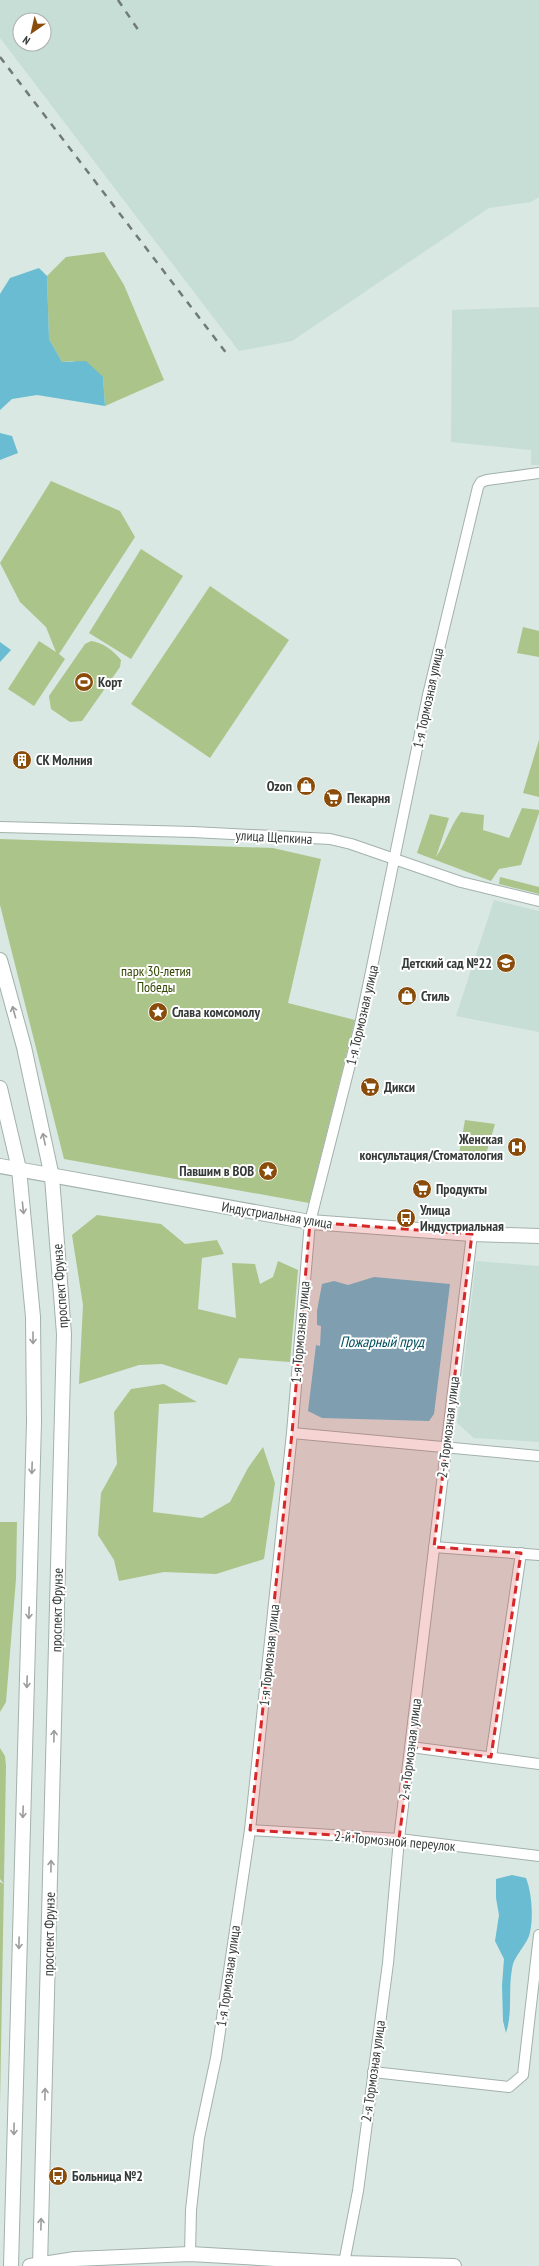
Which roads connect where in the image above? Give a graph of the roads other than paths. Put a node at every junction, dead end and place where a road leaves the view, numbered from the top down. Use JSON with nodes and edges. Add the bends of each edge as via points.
{"nodes":[{"id":1,"x":539,"y":472,"type":"edge"},
{"id":2,"x":0,"y":827,"type":"edge"},
{"id":3,"x":395,"y":860,"type":"junction"},
{"id":4,"x":539,"y":901,"type":"edge"},
{"id":5,"x":0,"y":960,"type":"edge"},
{"id":6,"x":0,"y":1088,"type":"edge"},
{"id":7,"x":0,"y":1166,"type":"edge"},
{"id":8,"x":19,"y":1170,"type":"junction"},
{"id":9,"x":52,"y":1177,"type":"junction"},
{"id":10,"x":310,"y":1222,"type":"junction"},
{"id":11,"x":472,"y":1234,"type":"junction"},
{"id":12,"x":539,"y":1236,"type":"edge"},
{"id":13,"x":292,"y":1433,"type":"junction"},
{"id":14,"x":445,"y":1447,"type":"junction"},
{"id":15,"x":539,"y":1456,"type":"edge"},
{"id":16,"x":434,"y":1547,"type":"junction"},
{"id":17,"x":521,"y":1553,"type":"junction"},
{"id":18,"x":539,"y":1555,"type":"edge"},
{"id":19,"x":411,"y":1747,"type":"junction"},
{"id":20,"x":491,"y":1757,"type":"junction"},
{"id":21,"x":539,"y":1764,"type":"edge"},
{"id":22,"x":250,"y":1830,"type":"junction"},
{"id":23,"x":399,"y":1839,"type":"junction"},
{"id":24,"x":539,"y":1856,"type":"edge"},
{"id":25,"x":539,"y":1935,"type":"edge"},
{"id":26,"x":373,"y":2072,"type":"junction"},
{"id":27,"x":190,"y":2254,"type":"junction"},
{"id":28,"x":344,"y":2263,"type":"junction"},
{"id":29,"x":37,"y":2265,"type":"edge"},
{"id":30,"x":11,"y":2266,"type":"edge"},
{"id":31,"x":454,"y":2266,"type":"edge"}],
"edges":[{"from":1,"to":3,"type":"street","name":"1-я Тормозная улица","via":[[487,480],[481,482],[478,487],[428,695]]},
{"from":2,"to":3,"type":"street","name":"улица Щепкина","via":[[193,832],[330,840],[351,844]]},
{"from":3,"to":4,"type":"street","name":"улица Щепкина","via":[[461,882]]},
{"from":3,"to":10,"type":"street","name":"1-я Тормозная улица","via":[[360,1025]]},
{"from":9,"to":5,"type":"main road","name":"проспект Фрунзе","one_way":true,"via":[[24,1047]]},
{"from":6,"to":8,"type":"main road","name":"проспект Фрунзе"},
{"from":7,"to":8,"type":"main road","name":"Индустриальная улица"},
{"from":8,"to":9,"type":"main road","name":"Индустриальная улица"},
{"from":8,"to":30,"type":"main road","name":"проспект Фрунзе","one_way":true,"via":[[33,1317],[34,1422]]},
{"from":9,"to":10,"type":"main road","name":"Индустриальная улица"},
{"from":29,"to":9,"type":"main road","name":"проспект Фрунзе","one_way":true,"via":[[64,1334]]},
{"from":10,"to":11,"type":"main road","name":"Индустриальная улица"},
{"from":10,"to":13,"type":"street","name":"1-я Тормозная улица"},
{"from":11,"to":12,"type":"main road","name":"Индустриальная улица"},
{"from":11,"to":14,"type":"street","name":"2-я Тормозная улица"},
{"from":13,"to":14,"type":"street"},
{"from":13,"to":22,"type":"street","name":"1-я Тормозная улица"},
{"from":14,"to":15,"type":"street"},
{"from":14,"to":16,"type":"street","name":"2-я Тормозная улица"},
{"from":16,"to":17,"type":"street"},
{"from":16,"to":19,"type":"street","name":"2-я Тормозная улица"},
{"from":17,"to":18,"type":"street"},
{"from":17,"to":20,"type":"street"},
{"from":19,"to":20,"type":"street"},
{"from":19,"to":23,"type":"street","name":"2-я Тормозная улица"},
{"from":20,"to":21,"type":"street"},
{"from":22,"to":23,"type":"street","name":"2-й Тормозной переулок"},
{"from":22,"to":27,"type":"street","name":"1-я Тормозная улица","via":[[216,2058],[199,2138],[191,2204]]},
{"from":23,"to":24,"type":"street","name":"2-й Тормозной переулок"},
{"from":23,"to":26,"type":"street","name":"2-я Тормозная улица","via":[[388,1963]]},
{"from":25,"to":26,"type":"street","via":[[523,2075],[516,2083],[510,2087]]},
{"from":26,"to":28,"type":"street","name":"2-я Тормозная улица","via":[[358,2191]]},
{"from":27,"to":28,"type":"main road"},
{"from":27,"to":29,"type":"main road"},
{"from":28,"to":31,"type":"main road"}]}
